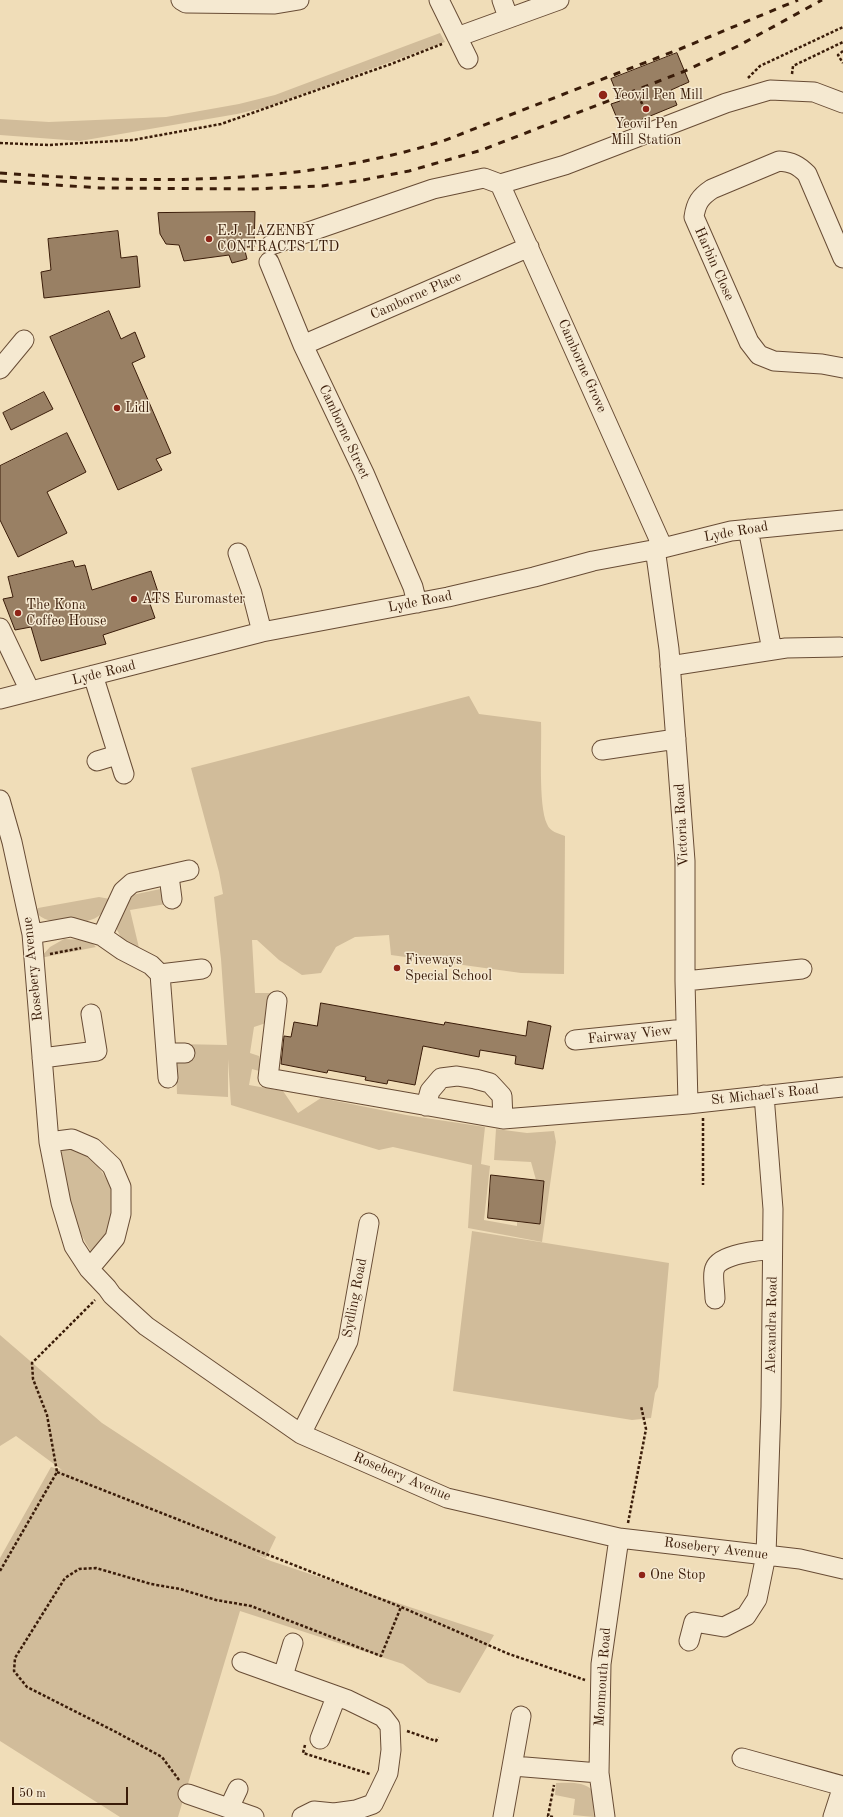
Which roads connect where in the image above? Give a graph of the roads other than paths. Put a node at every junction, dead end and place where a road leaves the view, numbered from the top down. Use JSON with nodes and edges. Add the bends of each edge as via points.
{"nodes":[{"id":1,"x":181,"y":0,"type":"edge"},
{"id":2,"x":299,"y":0,"type":"edge"},
{"id":3,"x":439,"y":0,"type":"edge"},
{"id":4,"x":559,"y":0,"type":"edge"},
{"id":5,"x":505,"y":9,"type":"edge"},
{"id":6,"x":457,"y":37,"type":"junction"},
{"id":7,"x":468,"y":59,"type":"dead end"},
{"id":8,"x":843,"y":103,"type":"edge"},
{"id":9,"x":500,"y":184,"type":"junction"},
{"id":10,"x":529,"y":247,"type":"junction"},
{"id":11,"x":843,"y":258,"type":"edge"},
{"id":12,"x":24,"y":340,"type":"dead end"},
{"id":13,"x":303,"y":345,"type":"junction"},
{"id":14,"x":843,"y":368,"type":"edge"},
{"id":15,"x":0,"y":369,"type":"edge"},
{"id":16,"x":843,"y":520,"type":"edge"},
{"id":17,"x":748,"y":529,"type":"junction"},
{"id":18,"x":659,"y":548,"type":"junction"},
{"id":19,"x":238,"y":553,"type":"dead end"},
{"id":20,"x":417,"y":603,"type":"junction"},
{"id":21,"x":0,"y":628,"type":"edge"},
{"id":22,"x":262,"y":632,"type":"junction"},
{"id":23,"x":840,"y":647,"type":"dead end"},
{"id":24,"x":772,"y":650,"type":"junction"},
{"id":25,"x":670,"y":666,"type":"junction"},
{"id":26,"x":93,"y":675,"type":"junction"},
{"id":27,"x":30,"y":691,"type":"junction"},
{"id":28,"x":0,"y":699,"type":"edge"},
{"id":29,"x":676,"y":739,"type":"junction"},
{"id":30,"x":602,"y":750,"type":"dead end"},
{"id":31,"x":117,"y":755,"type":"junction"},
{"id":32,"x":97,"y":761,"type":"dead end"},
{"id":33,"x":124,"y":774,"type":"dead end"},
{"id":34,"x":0,"y":800,"type":"edge"},
{"id":35,"x":189,"y":870,"type":"dead end"},
{"id":36,"x":169,"y":876,"type":"junction"},
{"id":37,"x":172,"y":899,"type":"dead end"},
{"id":38,"x":32,"y":934,"type":"junction"},
{"id":39,"x":107,"y":940,"type":"junction"},
{"id":40,"x":202,"y":969,"type":"dead end"},
{"id":41,"x":802,"y":969,"type":"dead end"},
{"id":42,"x":160,"y":974,"type":"junction"},
{"id":43,"x":684,"y":981,"type":"junction"},
{"id":44,"x":277,"y":1001,"type":"dead end"},
{"id":45,"x":90,"y":1014,"type":"dead end"},
{"id":46,"x":685,"y":1029,"type":"junction"},
{"id":47,"x":575,"y":1040,"type":"dead end"},
{"id":48,"x":42,"y":1058,"type":"junction"},
{"id":49,"x":168,"y":1078,"type":"dead end"},
{"id":50,"x":843,"y":1087,"type":"edge"},
{"id":51,"x":764,"y":1095,"type":"junction"},
{"id":52,"x":695,"y":1103,"type":"junction"},
{"id":53,"x":426,"y":1106,"type":"junction"},
{"id":54,"x":503,"y":1119,"type":"junction"},
{"id":55,"x":49,"y":1142,"type":"junction"},
{"id":56,"x":369,"y":1223,"type":"dead end"},
{"id":57,"x":772,"y":1250,"type":"junction"},
{"id":58,"x":89,"y":1269,"type":"junction"},
{"id":59,"x":715,"y":1299,"type":"dead end"},
{"id":60,"x":301,"y":1434,"type":"junction"},
{"id":61,"x":622,"y":1538,"type":"junction"},
{"id":62,"x":766,"y":1555,"type":"junction"},
{"id":63,"x":843,"y":1569,"type":"edge"},
{"id":64,"x":688,"y":1641,"type":"dead end"},
{"id":65,"x":293,"y":1643,"type":"dead end"},
{"id":66,"x":242,"y":1662,"type":"dead end"},
{"id":67,"x":283,"y":1676,"type":"junction"},
{"id":68,"x":336,"y":1697,"type":"junction"},
{"id":69,"x":521,"y":1716,"type":"dead end"},
{"id":70,"x":320,"y":1739,"type":"road end"},
{"id":71,"x":742,"y":1758,"type":"dead end"},
{"id":72,"x":513,"y":1766,"type":"junction"},
{"id":73,"x":599,"y":1773,"type":"junction"},
{"id":74,"x":238,"y":1789,"type":"dead end"},
{"id":75,"x":188,"y":1794,"type":"road end"},
{"id":76,"x":229,"y":1808,"type":"junction"},
{"id":77,"x":254,"y":1817,"type":"edge"},
{"id":78,"x":302,"y":1817,"type":"edge"},
{"id":79,"x":503,"y":1817,"type":"edge"},
{"id":80,"x":605,"y":1817,"type":"edge"},
{"id":81,"x":833,"y":1817,"type":"edge"}],
"edges":[{"from":1,"to":2,"type":"street","via":[[186,3],[235,4],[275,4]]},
{"from":3,"to":6,"type":"street"},
{"from":4,"to":5,"type":"street"},
{"from":5,"to":6,"type":"street"},
{"from":6,"to":7,"type":"street"},
{"from":8,"to":9,"type":"street","via":[[814,92],[770,90],[726,102],[565,165]]},
{"from":9,"to":10,"type":"street","name":"Camborne Grove"},
{"from":9,"to":13,"type":"street","name":"Camborne Street","via":[[484,178],[433,189],[270,253]]},
{"from":10,"to":13,"type":"street","name":"Camborne Place"},
{"from":10,"to":18,"type":"street","name":"Camborne Grove"},
{"from":11,"to":14,"type":"street","name":"Harbin Close","via":[[807,174],[800,166],[790,162],[779,161],[712,189],[702,195],[696,205],[694,217],[748,342],[759,355],[774,361]]},
{"from":12,"to":15,"type":"street"},
{"from":13,"to":20,"type":"street","name":"Camborne Street","via":[[364,473],[413,587]]},
{"from":16,"to":17,"type":"street","name":"Lyde Road"},
{"from":17,"to":18,"type":"street","name":"Lyde Road"},
{"from":17,"to":24,"type":"street"},
{"from":18,"to":20,"type":"street","name":"Lyde Road","via":[[593,560],[534,577]]},
{"from":18,"to":25,"type":"street","name":"Victoria Road"},
{"from":19,"to":22,"type":"street"},
{"from":20,"to":22,"type":"street","name":"Lyde Road"},
{"from":21,"to":27,"type":"street"},
{"from":22,"to":26,"type":"street","name":"Lyde Road"},
{"from":23,"to":24,"type":"street"},
{"from":24,"to":25,"type":"street"},
{"from":25,"to":29,"type":"street","name":"Victoria Road"},
{"from":26,"to":27,"type":"street","name":"Lyde Road"},
{"from":26,"to":31,"type":"street"},
{"from":27,"to":28,"type":"street","name":"Lyde Road"},
{"from":29,"to":30,"type":"street"},
{"from":29,"to":43,"type":"street","name":"Victoria Road","via":[[685,861]]},
{"from":31,"to":32,"type":"street"},
{"from":31,"to":33,"type":"street"},
{"from":34,"to":38,"type":"street","name":"Rosebery Avenue"},
{"from":35,"to":36,"type":"street"},
{"from":36,"to":37,"type":"street"},
{"from":36,"to":39,"type":"street","via":[[132,883],[123,891]]},
{"from":38,"to":39,"type":"street","via":[[71,927]]},
{"from":38,"to":48,"type":"street","name":"Rosebery Avenue"},
{"from":39,"to":42,"type":"street","via":[[151,965]]},
{"from":40,"to":42,"type":"street"},
{"from":41,"to":43,"type":"street"},
{"from":42,"to":49,"type":"street","via":[[176,1053]]},
{"from":43,"to":46,"type":"street","name":"Victoria Road"},
{"from":44,"to":53,"type":"street","name":"St Michael's Road","via":[[268,1078]]},
{"from":45,"to":48,"type":"street","via":[[99,1058]]},
{"from":46,"to":47,"type":"street","name":"Fairway View"},
{"from":46,"to":52,"type":"street","name":"Victoria Road"},
{"from":48,"to":55,"type":"street","name":"Rosebery Avenue"},
{"from":50,"to":51,"type":"street","name":"St Michael's Road"},
{"from":51,"to":52,"type":"street","name":"St Michael's Road"},
{"from":51,"to":57,"type":"street","name":"Alexandra Road","via":[[773,1209]]},
{"from":52,"to":54,"type":"street","name":"St Michael's Road"},
{"from":53,"to":54,"type":"street","name":"St Michael's Road"},
{"from":53,"to":54,"type":"street","via":[[430,1091],[441,1078],[457,1076],[490,1083],[502,1096]]},
{"from":55,"to":58,"type":"street","name":"Rosebery Avenue","via":[[61,1203],[74,1246]]},
{"from":55,"to":58,"type":"street","via":[[72,1139],[93,1148],[112,1166],[121,1187],[121,1214],[115,1238]]},
{"from":56,"to":60,"type":"street","name":"Sydling Road","via":[[348,1341]]},
{"from":57,"to":59,"type":"street","via":[[736,1255],[719,1262],[715,1268]]},
{"from":57,"to":62,"type":"street","name":"Alexandra Road","via":[[771,1407]]},
{"from":58,"to":60,"type":"street","name":"Rosebery Avenue","via":[[112,1295],[146,1326]]},
{"from":60,"to":61,"type":"street","name":"Rosebery Avenue","via":[[447,1498]]},
{"from":61,"to":62,"type":"street","name":"Rosebery Avenue"},
{"from":61,"to":73,"type":"street","name":"Monmouth Road","via":[[601,1664]]},
{"from":62,"to":63,"type":"street","name":"Rosebery Avenue","via":[[800,1559]]},
{"from":62,"to":64,"type":"street","name":"Alexandra Road","via":[[757,1599],[746,1616],[724,1627],[694,1622]]},
{"from":65,"to":67,"type":"street"},
{"from":66,"to":67,"type":"street"},
{"from":67,"to":68,"type":"street"},
{"from":68,"to":70,"type":"street"},
{"from":68,"to":78,"type":"street","via":[[383,1717],[390,1726],[391,1750],[388,1773],[373,1804],[356,1810],[334,1813],[314,1811]]},
{"from":69,"to":72,"type":"street"},
{"from":71,"to":81,"type":"street","via":[[843,1786]]},
{"from":72,"to":73,"type":"street"},
{"from":72,"to":79,"type":"street"},
{"from":73,"to":80,"type":"street","name":"Monmouth Road"},
{"from":74,"to":76,"type":"street"},
{"from":75,"to":76,"type":"street"},
{"from":76,"to":77,"type":"street"}]}
